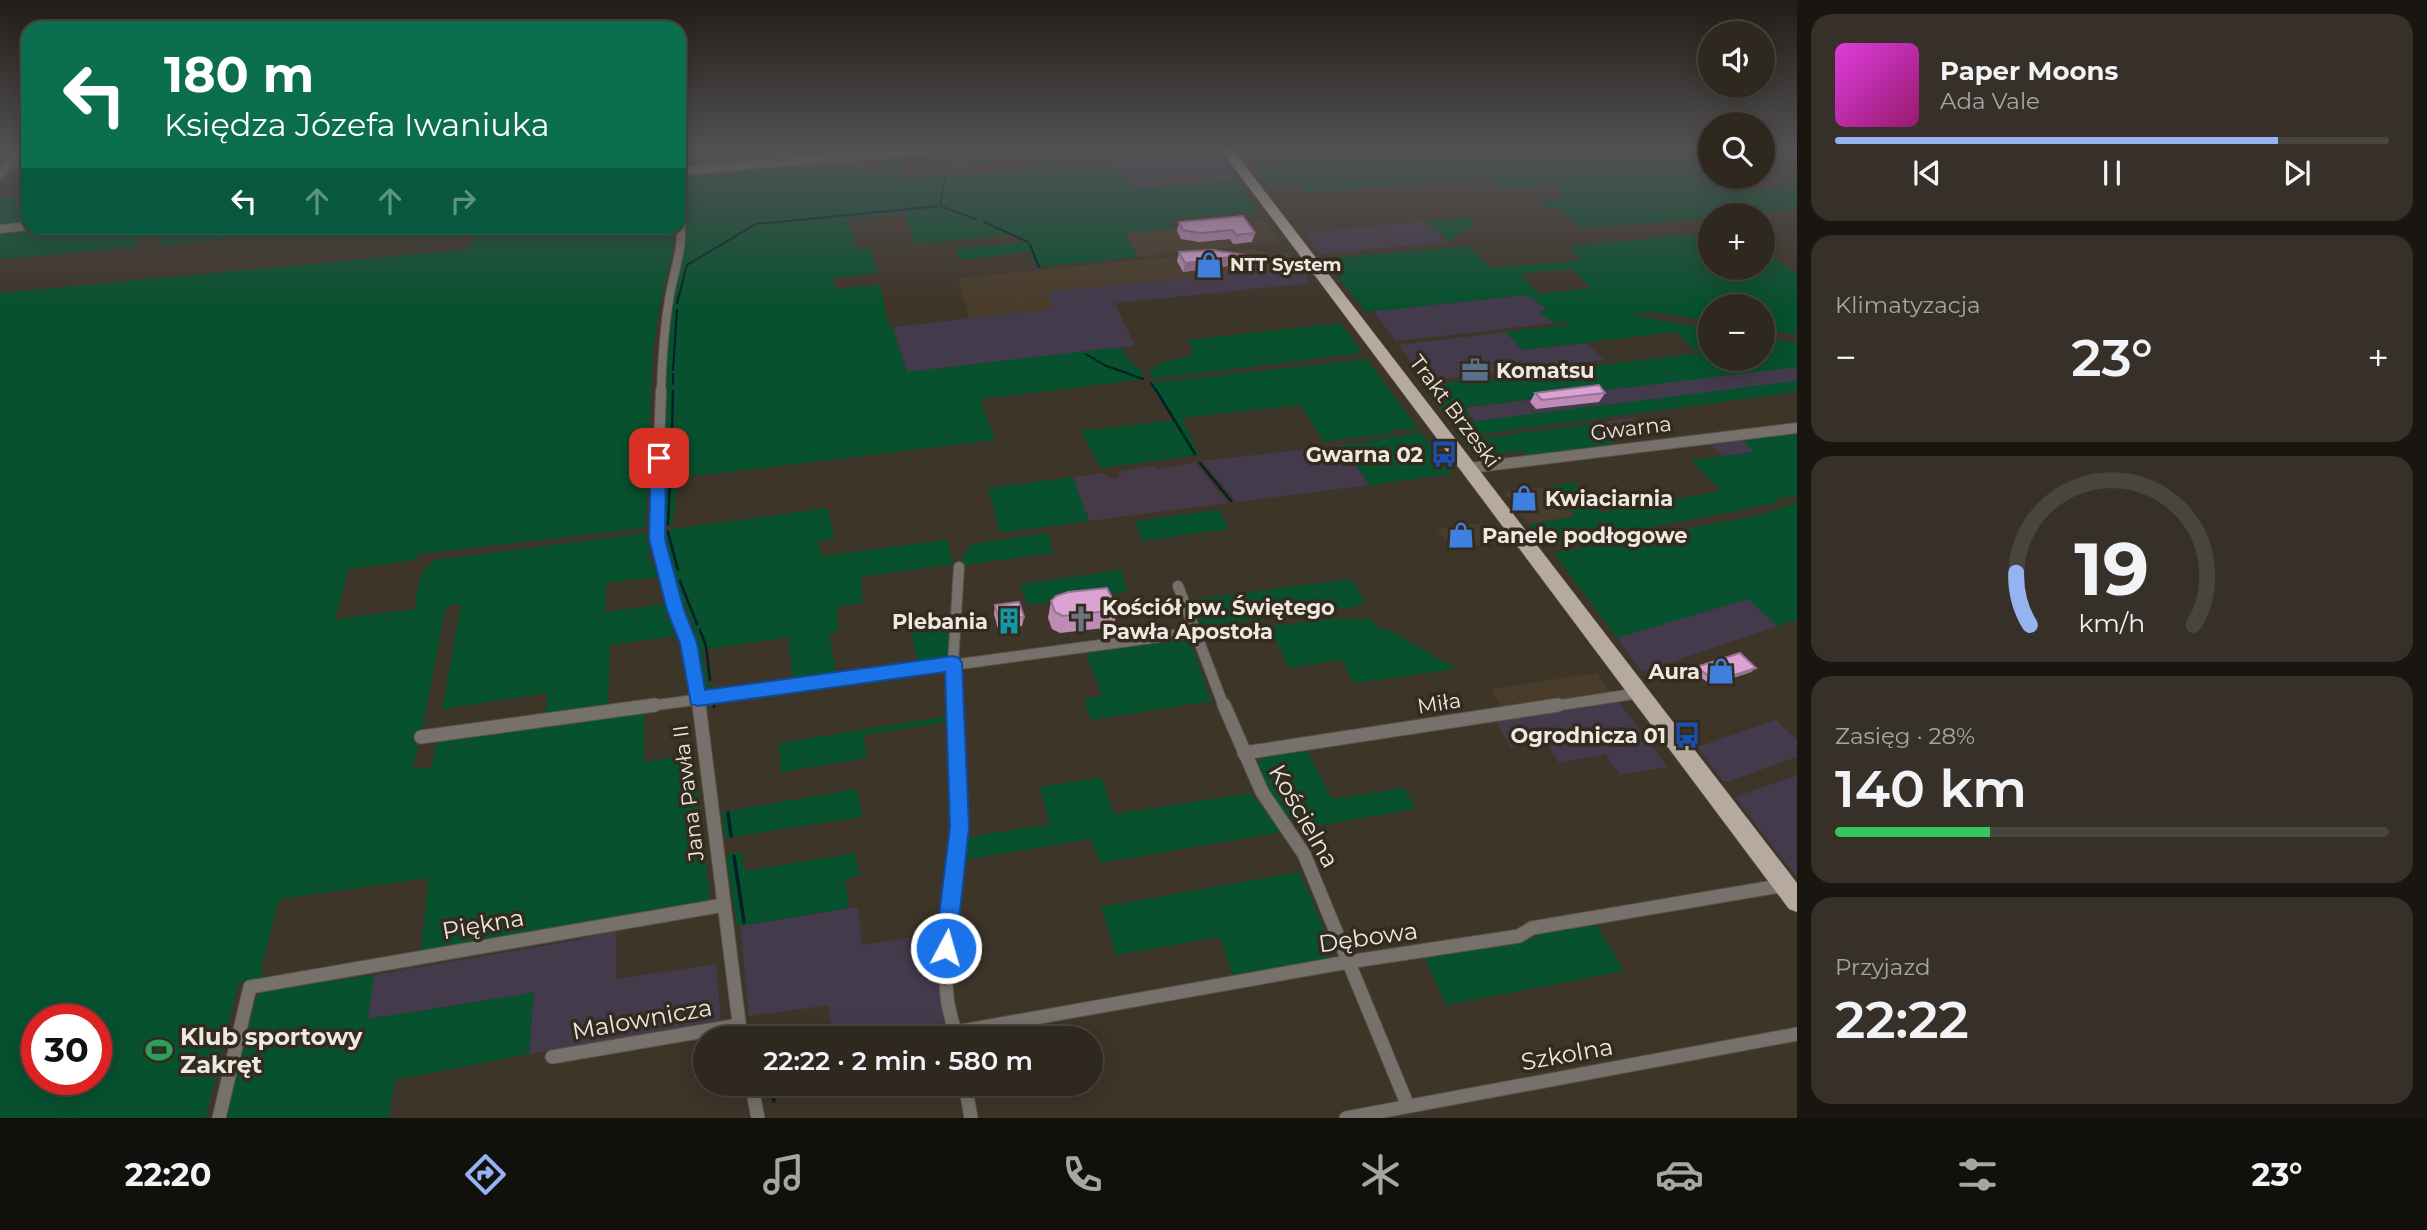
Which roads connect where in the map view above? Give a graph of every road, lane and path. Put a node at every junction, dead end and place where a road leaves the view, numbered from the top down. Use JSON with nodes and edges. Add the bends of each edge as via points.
{"nodes":[{"id":1,"x":1267,"y":202,"type":"edge"},
{"id":2,"x":21,"y":227,"type":"edge"},
{"id":3,"x":0,"y":229,"type":"edge"},
{"id":4,"x":682,"y":235,"type":"edge"},
{"id":5,"x":1797,"y":428,"type":"edge"},
{"id":6,"x":1470,"y":468,"type":"junction"},
{"id":7,"x":959,"y":567,"type":"dead end"},
{"id":8,"x":1178,"y":586,"type":"dead end"},
{"id":9,"x":1196,"y":632,"type":"junction"},
{"id":10,"x":953,"y":663,"type":"junction"},
{"id":11,"x":1640,"y":693,"type":"junction"},
{"id":12,"x":698,"y":698,"type":"junction"},
{"id":13,"x":421,"y":737,"type":"dead end"},
{"id":14,"x":1244,"y":753,"type":"junction"},
{"id":15,"x":1785,"y":885,"type":"junction"},
{"id":16,"x":1797,"y":901,"type":"edge"},
{"id":17,"x":724,"y":905,"type":"junction"},
{"id":18,"x":1348,"y":962,"type":"junction"},
{"id":19,"x":739,"y":1026,"type":"edge"},
{"id":20,"x":954,"y":1026,"type":"edge"},
{"id":21,"x":1005,"y":1026,"type":"edge"},
{"id":22,"x":1797,"y":1034,"type":"edge"},
{"id":23,"x":693,"y":1038,"type":"edge"},
{"id":24,"x":552,"y":1058,"type":"dead end"},
{"id":25,"x":754,"y":1096,"type":"edge"},
{"id":26,"x":967,"y":1096,"type":"edge"},
{"id":27,"x":1408,"y":1106,"type":"junction"},
{"id":28,"x":219,"y":1118,"type":"edge"},
{"id":29,"x":758,"y":1118,"type":"edge"},
{"id":30,"x":971,"y":1118,"type":"edge"},
{"id":31,"x":1346,"y":1118,"type":"edge"}],
"edges":[{"from":1,"to":6,"type":"main road","name":"Trakt Brzeski"},
{"from":2,"to":3,"type":"street"},
{"from":4,"to":12,"type":"street","name":"Jana Pawła II","via":[[662,360],[656,529],[670,592],[689,643]]},
{"from":5,"to":6,"type":"street","name":"Gwarna"},
{"from":6,"to":11,"type":"main road","name":"Trakt Brzeski"},
{"from":7,"to":10,"type":"street"},
{"from":8,"to":9,"type":"street","name":"Kościelna"},
{"from":9,"to":10,"type":"street"},
{"from":9,"to":14,"type":"street","name":"Kościelna"},
{"from":10,"to":12,"type":"street"},
{"from":10,"to":20,"type":"street","via":[[959,827],[945,972]]},
{"from":11,"to":14,"type":"street","name":"Miła"},
{"from":11,"to":15,"type":"main road","name":"Trakt Brzeski"},
{"from":12,"to":13,"type":"street"},
{"from":12,"to":17,"type":"street","name":"Jana Pawła II"},
{"from":14,"to":18,"type":"street","name":"Kościelna","via":[[1263,794],[1304,855]]},
{"from":15,"to":16,"type":"main road","name":"Trakt Brzeski"},
{"from":15,"to":18,"type":"street","name":"Dębowa","via":[[1532,928],[1505,939]]},
{"from":17,"to":19,"type":"street","name":"Jana Pawła II"},
{"from":17,"to":28,"type":"street","name":"Piękna","via":[[250,987]]},
{"from":18,"to":21,"type":"street","name":"Dębowa"},
{"from":18,"to":27,"type":"street","name":"Kościelna"},
{"from":22,"to":27,"type":"street","name":"Szkolna"},
{"from":23,"to":24,"type":"street","name":"Malownicza"},
{"from":25,"to":29,"type":"street"},
{"from":26,"to":30,"type":"street"},
{"from":27,"to":31,"type":"street","name":"Szkolna"}]}
